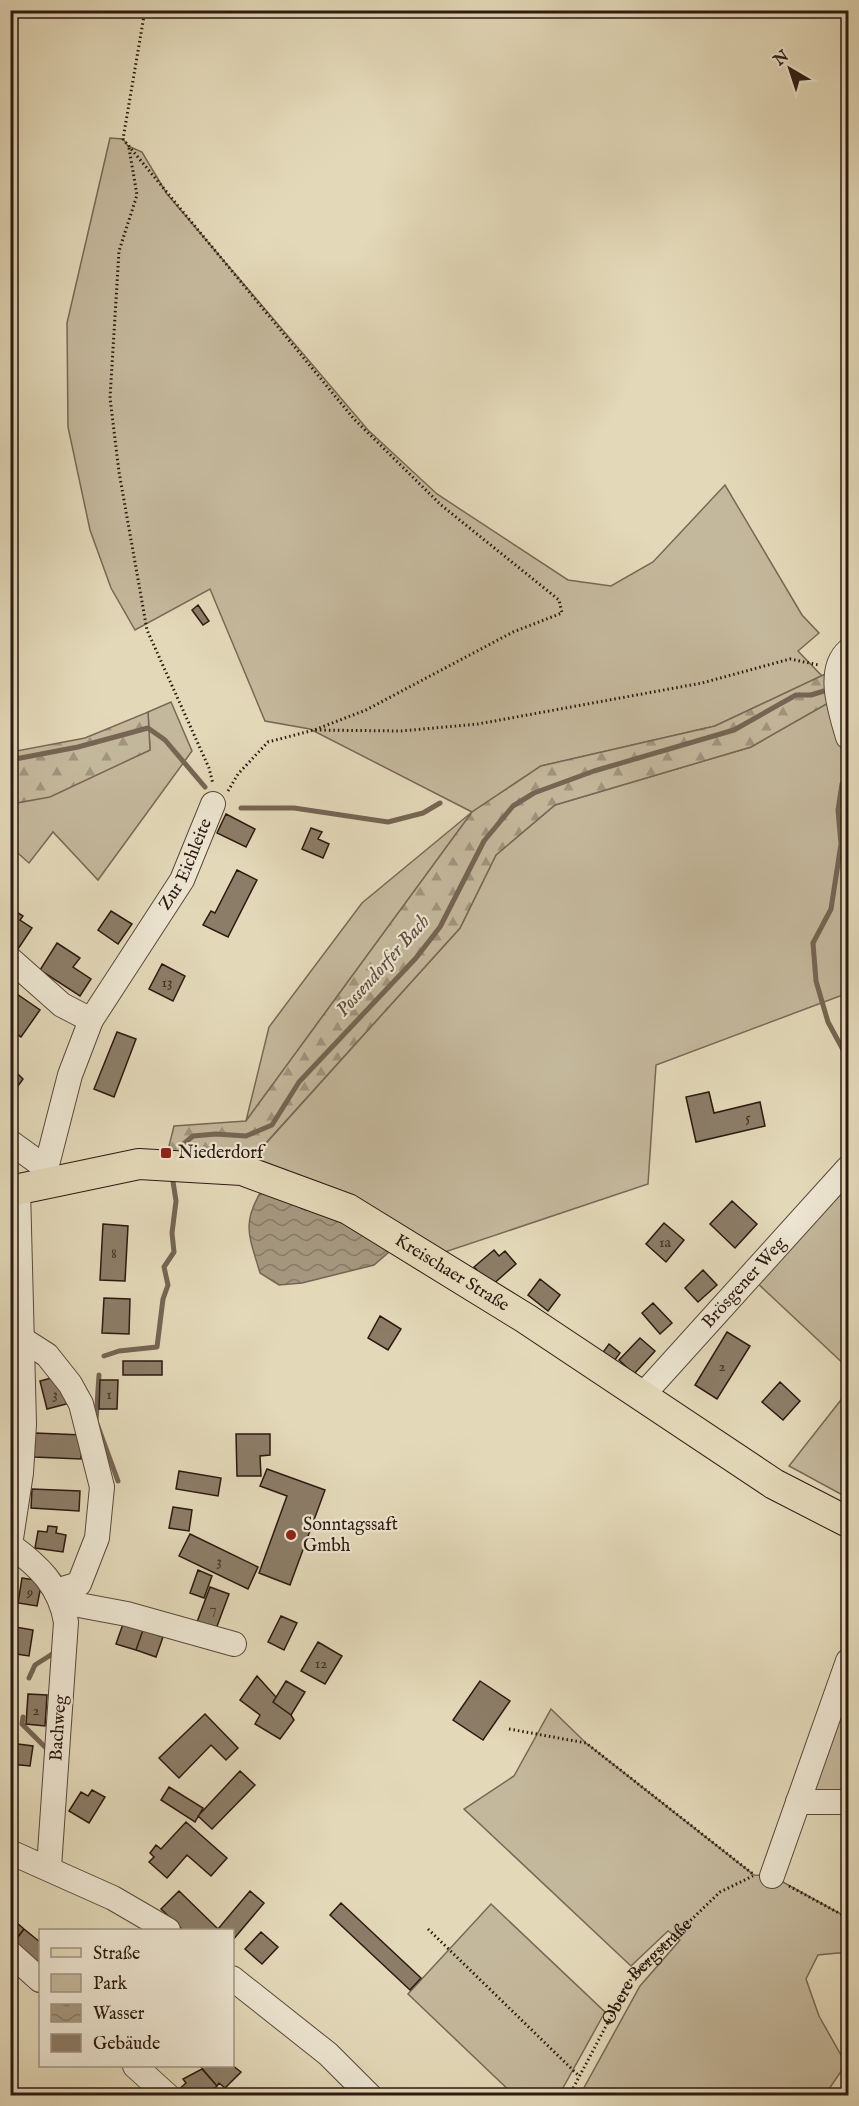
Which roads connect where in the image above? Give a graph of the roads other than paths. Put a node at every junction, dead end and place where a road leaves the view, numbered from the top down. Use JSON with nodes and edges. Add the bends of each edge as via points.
{"nodes":[{"id":1,"x":843,"y":660,"type":"edge"},
{"id":2,"x":849,"y":737,"type":"edge"},
{"id":3,"x":213,"y":804,"type":"road end"},
{"id":4,"x":10,"y":959,"type":"edge"},
{"id":5,"x":91,"y":1020,"type":"junction"},
{"id":6,"x":10,"y":1142,"type":"edge"},
{"id":7,"x":849,"y":1168,"type":"edge"},
{"id":8,"x":29,"y":1183,"type":"edge"},
{"id":9,"x":22,"y":1339,"type":"junction"},
{"id":10,"x":640,"y":1397,"type":"junction"},
{"id":11,"x":849,"y":1522,"type":"edge"},
{"id":12,"x":10,"y":1545,"type":"edge"},
{"id":13,"x":59,"y":1597,"type":"junction"},
{"id":14,"x":234,"y":1644,"type":"dead end"},
{"id":15,"x":849,"y":1661,"type":"edge"},
{"id":16,"x":798,"y":1802,"type":"junction"},
{"id":17,"x":849,"y":1802,"type":"edge"},
{"id":18,"x":10,"y":1852,"type":"edge"},
{"id":19,"x":49,"y":1867,"type":"junction"},
{"id":20,"x":763,"y":1876,"type":"road end"},
{"id":21,"x":166,"y":1929,"type":"edge"},
{"id":22,"x":10,"y":1953,"type":"edge"},
{"id":23,"x":39,"y":1979,"type":"edge"},
{"id":24,"x":234,"y":1980,"type":"edge"},
{"id":25,"x":136,"y":2067,"type":"edge"},
{"id":26,"x":168,"y":2096,"type":"edge"},
{"id":27,"x":370,"y":2096,"type":"edge"}],
"edges":[{"from":1,"to":2,"type":"street","via":[[838,697]]},
{"from":3,"to":5,"type":"street","name":"Zur Eichleite","via":[[182,880]]},
{"from":4,"to":5,"type":"street","via":[[62,1005]]},
{"from":5,"to":8,"type":"street","name":"Zur Eichleite"},
{"from":6,"to":8,"type":"street"},
{"from":7,"to":10,"type":"street","name":"Brösgener Weg"},
{"from":8,"to":9,"type":"street","name":"Zur Eichleite"},
{"from":8,"to":10,"type":"main road","name":"Kreischaer Straße","via":[[139,1164],[242,1170],[348,1209],[525,1318]]},
{"from":9,"to":12,"type":"street","name":"Zur Eichleite","via":[[24,1424]]},
{"from":9,"to":13,"type":"street","via":[[47,1355],[81,1404],[102,1487],[97,1538],[84,1576]]},
{"from":10,"to":11,"type":"main road","name":"Kreischaer Straße","via":[[774,1484]]},
{"from":12,"to":13,"type":"street","via":[[35,1563]]},
{"from":13,"to":14,"type":"street"},
{"from":13,"to":19,"type":"street","name":"Bachweg","via":[[66,1622],[65,1657]]},
{"from":15,"to":16,"type":"street"},
{"from":16,"to":17,"type":"street"},
{"from":16,"to":20,"type":"street"},
{"from":18,"to":19,"type":"street"},
{"from":19,"to":21,"type":"street"},
{"from":22,"to":23,"type":"street"},
{"from":24,"to":27,"type":"street","via":[[328,2054]]},
{"from":25,"to":26,"type":"street"}]}
